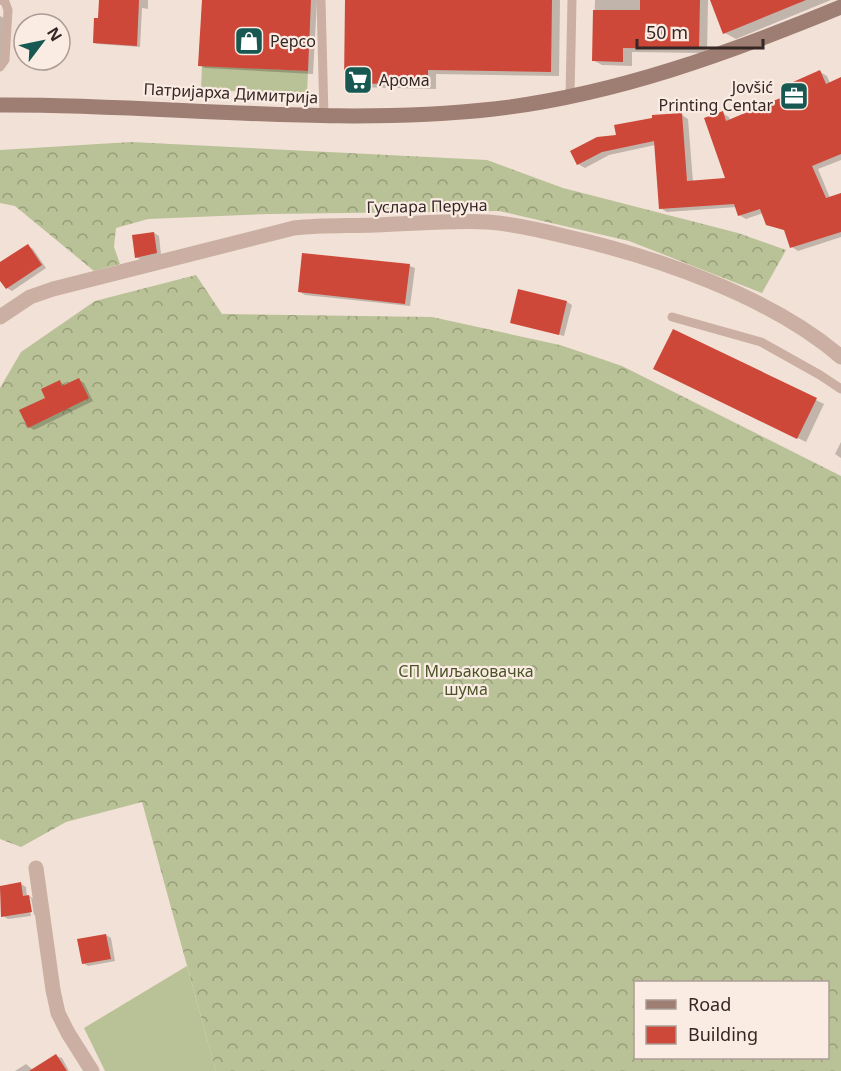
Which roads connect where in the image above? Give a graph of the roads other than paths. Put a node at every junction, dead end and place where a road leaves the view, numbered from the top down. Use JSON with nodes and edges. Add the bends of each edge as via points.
{"nodes":[{"id":1,"x":1,"y":0,"type":"edge"},
{"id":2,"x":321,"y":0,"type":"edge"},
{"id":3,"x":572,"y":0,"type":"edge"},
{"id":4,"x":841,"y":7,"type":"edge"},
{"id":5,"x":0,"y":67,"type":"edge"},
{"id":6,"x":570,"y":96,"type":"junction"},
{"id":7,"x":0,"y":105,"type":"edge"},
{"id":8,"x":324,"y":116,"type":"junction"},
{"id":9,"x":0,"y":317,"type":"edge"},
{"id":10,"x":672,"y":317,"type":"dead end"},
{"id":11,"x":841,"y":357,"type":"edge"},
{"id":12,"x":841,"y":389,"type":"edge"},
{"id":13,"x":36,"y":868,"type":"dead end"},
{"id":14,"x":92,"y":1071,"type":"edge"}],
"edges":[{"from":1,"to":5,"type":"lane","via":[[8,10],[5,60]]},
{"from":2,"to":8,"type":"lane"},
{"from":3,"to":6,"type":"lane"},
{"from":4,"to":6,"type":"main road","name":"Патријарха Димитрија","via":[[664,73]]},
{"from":6,"to":8,"type":"main road","name":"Патријарха Димитрија","via":[[495,109]]},
{"from":7,"to":8,"type":"main road","name":"Патријарха Димитрија","via":[[124,106]]},
{"from":9,"to":11,"type":"street","name":"Гуслара Перуна","via":[[47,291],[294,228],[490,222],[612,247],[681,270],[786,319]]},
{"from":10,"to":12,"type":"lane","via":[[761,342]]},
{"from":13,"to":14,"type":"street","via":[[58,1013]]}]}
